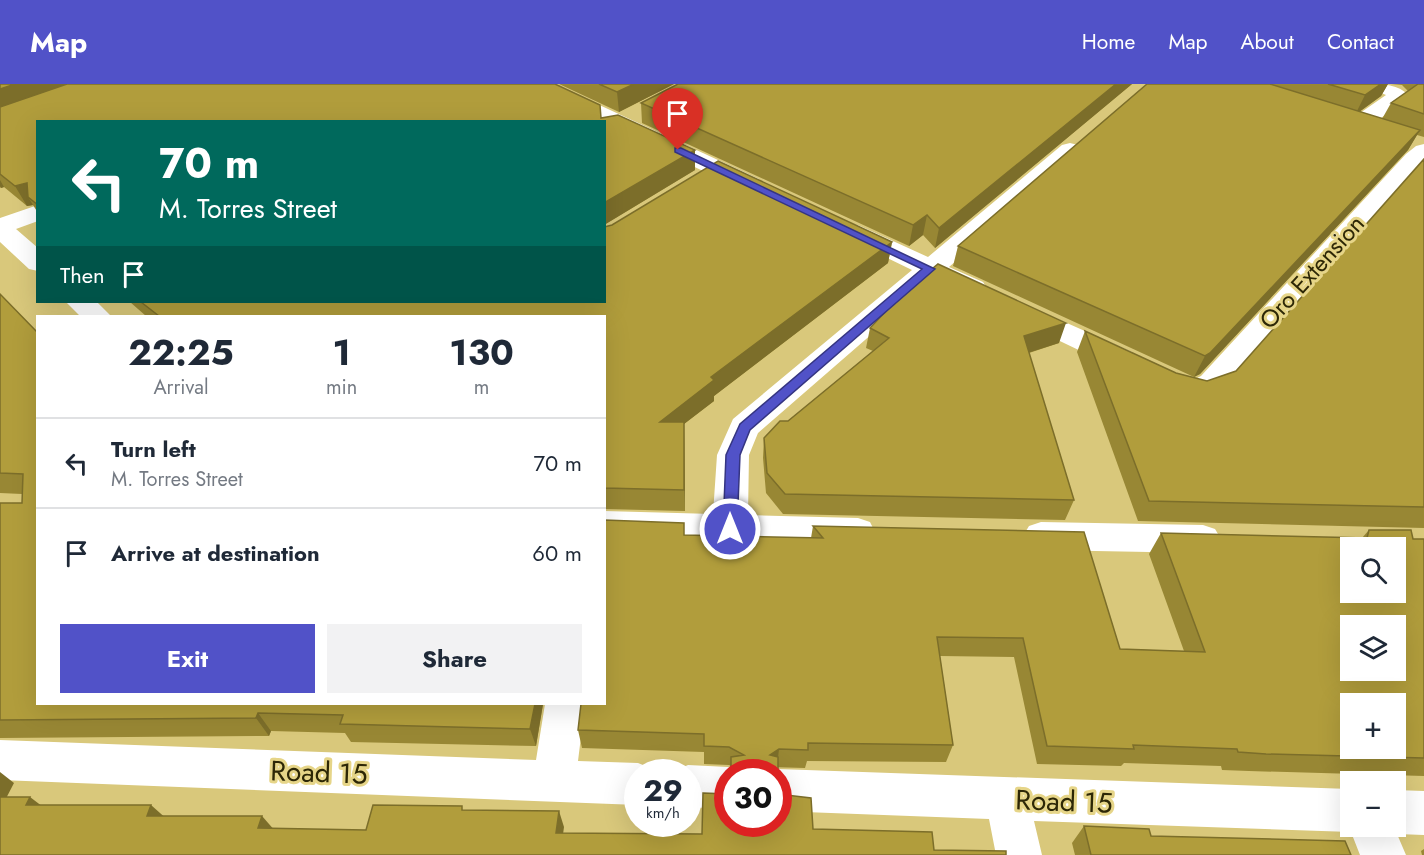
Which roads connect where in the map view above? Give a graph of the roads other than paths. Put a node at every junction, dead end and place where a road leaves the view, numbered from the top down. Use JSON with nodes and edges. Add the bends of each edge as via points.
{"nodes":[{"id":1,"x":537,"y":84,"type":"edge"},
{"id":2,"x":1376,"y":84,"type":"edge"},
{"id":3,"x":1336,"y":118,"type":"edge"},
{"id":4,"x":621,"y":122,"type":"edge"},
{"id":5,"x":1358,"y":125,"type":"junction"},
{"id":6,"x":1092,"y":132,"type":"edge"},
{"id":7,"x":1380,"y":132,"type":"edge"},
{"id":8,"x":1413,"y":145,"type":"edge"},
{"id":9,"x":1424,"y":146,"type":"edge"},
{"id":10,"x":717,"y":169,"type":"junction"},
{"id":11,"x":689,"y":186,"type":"edge"},
{"id":12,"x":771,"y":194,"type":"edge"},
{"id":13,"x":36,"y":213,"type":"edge"},
{"id":14,"x":825,"y":219,"type":"edge"},
{"id":15,"x":0,"y":228,"type":"edge"},
{"id":16,"x":36,"y":261,"type":"edge"},
{"id":17,"x":930,"y":269,"type":"junction"},
{"id":18,"x":81,"y":303,"type":"edge"},
{"id":19,"x":96,"y":315,"type":"edge"},
{"id":20,"x":606,"y":525,"type":"edge"},
{"id":21,"x":730,"y":529,"type":"junction"},
{"id":22,"x":892,"y":532,"type":"edge"},
{"id":23,"x":1006,"y":535,"type":"edge"},
{"id":24,"x":1233,"y":540,"type":"edge"},
{"id":25,"x":565,"y":705,"type":"edge"},
{"id":26,"x":0,"y":760,"type":"edge"},
{"id":27,"x":554,"y":781,"type":"junction"},
{"id":28,"x":624,"y":784,"type":"edge"},
{"id":29,"x":792,"y":791,"type":"edge"},
{"id":30,"x":1007,"y":799,"type":"junction"},
{"id":31,"x":1340,"y":811,"type":"edge"},
{"id":32,"x":1406,"y":812,"type":"edge"},
{"id":33,"x":1424,"y":813,"type":"edge"},
{"id":34,"x":1376,"y":837,"type":"edge"},
{"id":35,"x":1019,"y":855,"type":"edge"},
{"id":36,"x":1383,"y":855,"type":"edge"}],
"edges":[{"from":1,"to":4,"type":"street"},
{"from":2,"to":5,"type":"street","via":[[1398,96]]},
{"from":3,"to":5,"type":"street"},
{"from":4,"to":10,"type":"street"},
{"from":5,"to":7,"type":"street"},
{"from":6,"to":17,"type":"street"},
{"from":8,"to":9,"type":"street"},
{"from":8,"to":17,"type":"street","name":"Oro Extension","via":[[1212,383],[1197,390]]},
{"from":10,"to":11,"type":"street"},
{"from":10,"to":12,"type":"street"},
{"from":13,"to":15,"type":"street"},
{"from":14,"to":17,"type":"street"},
{"from":15,"to":16,"type":"street"},
{"from":17,"to":21,"type":"street","via":[[744,427],[733,455]]},
{"from":18,"to":19,"type":"street"},
{"from":20,"to":21,"type":"street"},
{"from":21,"to":22,"type":"street"},
{"from":23,"to":24,"type":"street"},
{"from":25,"to":27,"type":"street"},
{"from":26,"to":27,"type":"street","name":"Road 15"},
{"from":27,"to":28,"type":"street","name":"Road 15"},
{"from":29,"to":30,"type":"street","name":"Road 15"},
{"from":30,"to":31,"type":"street","name":"Road 15"},
{"from":30,"to":35,"type":"street"},
{"from":32,"to":33,"type":"street"},
{"from":34,"to":36,"type":"street"}]}
